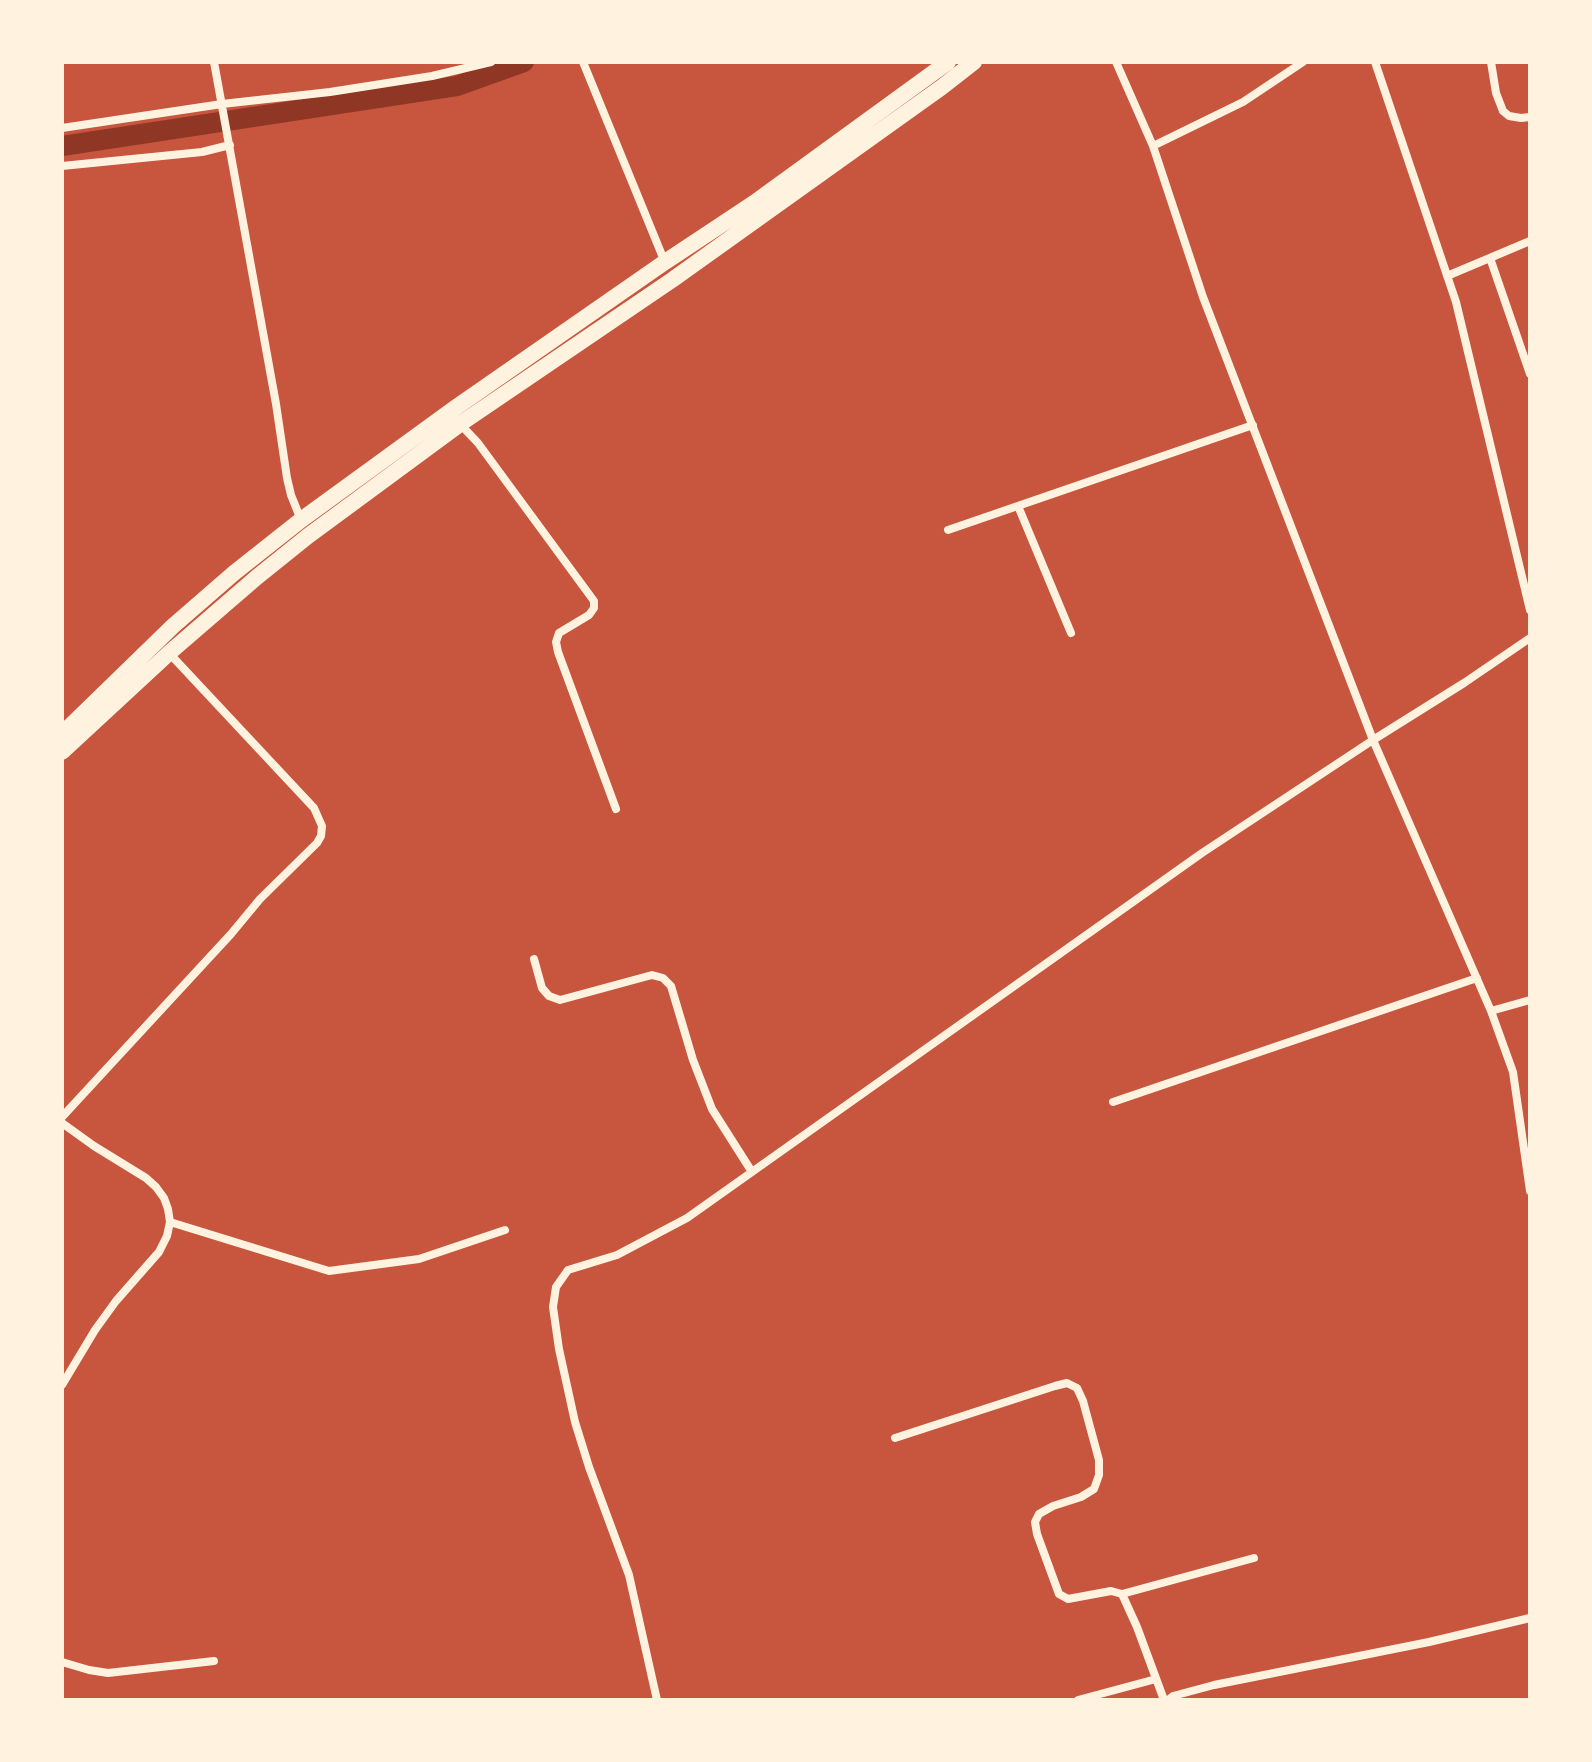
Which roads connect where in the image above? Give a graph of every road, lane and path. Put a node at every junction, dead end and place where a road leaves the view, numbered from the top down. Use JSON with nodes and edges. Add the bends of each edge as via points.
{"nodes":[{"id":1,"x":214,"y":62,"type":"edge"},
{"id":2,"x":491,"y":62,"type":"edge"},
{"id":3,"x":583,"y":62,"type":"edge"},
{"id":4,"x":948,"y":62,"type":"edge"},
{"id":5,"x":974,"y":62,"type":"edge"},
{"id":6,"x":1116,"y":62,"type":"edge"},
{"id":7,"x":1303,"y":62,"type":"edge"},
{"id":8,"x":1375,"y":62,"type":"edge"},
{"id":9,"x":1491,"y":62,"type":"edge"},
{"id":10,"x":223,"y":105,"type":"junction"},
{"id":11,"x":1530,"y":117,"type":"edge"},
{"id":12,"x":62,"y":128,"type":"edge"},
{"id":13,"x":230,"y":145,"type":"junction"},
{"id":14,"x":1153,"y":146,"type":"junction"},
{"id":15,"x":62,"y":166,"type":"edge"},
{"id":16,"x":1530,"y":241,"type":"edge"},
{"id":17,"x":1490,"y":258,"type":"junction"},
{"id":18,"x":665,"y":262,"type":"junction"},
{"id":19,"x":1447,"y":276,"type":"junction"},
{"id":20,"x":672,"y":280,"type":"junction"},
{"id":21,"x":1530,"y":374,"type":"edge"},
{"id":22,"x":460,"y":424,"type":"junction"},
{"id":23,"x":1253,"y":425,"type":"junction"},
{"id":24,"x":1018,"y":506,"type":"junction"},
{"id":25,"x":301,"y":520,"type":"junction"},
{"id":26,"x":948,"y":530,"type":"dead end"},
{"id":27,"x":1530,"y":610,"type":"edge"},
{"id":28,"x":1071,"y":633,"type":"dead end"},
{"id":29,"x":1530,"y":638,"type":"edge"},
{"id":30,"x":169,"y":653,"type":"junction"},
{"id":31,"x":62,"y":734,"type":"edge"},
{"id":32,"x":1373,"y":740,"type":"junction"},
{"id":33,"x":62,"y":752,"type":"edge"},
{"id":34,"x":616,"y":809,"type":"dead end"},
{"id":35,"x":534,"y":959,"type":"dead end"},
{"id":36,"x":1477,"y":978,"type":"junction"},
{"id":37,"x":1530,"y":1000,"type":"edge"},
{"id":38,"x":1491,"y":1011,"type":"junction"},
{"id":39,"x":1113,"y":1102,"type":"dead end"},
{"id":40,"x":62,"y":1117,"type":"edge"},
{"id":41,"x":62,"y":1123,"type":"edge"},
{"id":42,"x":752,"y":1172,"type":"junction"},
{"id":43,"x":1530,"y":1191,"type":"edge"},
{"id":44,"x":170,"y":1222,"type":"junction"},
{"id":45,"x":505,"y":1230,"type":"dead end"},
{"id":46,"x":62,"y":1385,"type":"edge"},
{"id":47,"x":895,"y":1438,"type":"dead end"},
{"id":48,"x":1254,"y":1558,"type":"dead end"},
{"id":49,"x":1122,"y":1594,"type":"junction"},
{"id":50,"x":1530,"y":1618,"type":"edge"},
{"id":51,"x":214,"y":1661,"type":"dead end"},
{"id":52,"x":62,"y":1662,"type":"edge"},
{"id":53,"x":1156,"y":1679,"type":"junction"},
{"id":54,"x":657,"y":1700,"type":"edge"},
{"id":55,"x":1078,"y":1700,"type":"edge"},
{"id":56,"x":1166,"y":1700,"type":"edge"}],
"edges":[{"from":1,"to":10,"type":"street"},
{"from":2,"to":10,"type":"street","via":[[359,88]]},
{"from":3,"to":18,"type":"street"},
{"from":4,"to":18,"type":"highway"},
{"from":5,"to":20,"type":"highway"},
{"from":6,"to":14,"type":"street"},
{"from":7,"to":14,"type":"street","via":[[1243,102]]},
{"from":8,"to":19,"type":"street"},
{"from":9,"to":11,"type":"street","via":[[1503,111]]},
{"from":10,"to":12,"type":"street"},
{"from":10,"to":13,"type":"street"},
{"from":13,"to":15,"type":"street"},
{"from":13,"to":25,"type":"street","via":[[287,478]]},
{"from":14,"to":23,"type":"street"},
{"from":16,"to":17,"type":"street"},
{"from":17,"to":19,"type":"street"},
{"from":17,"to":21,"type":"street"},
{"from":18,"to":20,"type":"street"},
{"from":18,"to":25,"type":"highway"},
{"from":19,"to":27,"type":"street"},
{"from":20,"to":22,"type":"highway"},
{"from":22,"to":30,"type":"highway","via":[[278,559]]},
{"from":22,"to":34,"type":"street","via":[[594,601],[589,615],[559,633],[556,642]]},
{"from":23,"to":24,"type":"street"},
{"from":23,"to":32,"type":"street"},
{"from":24,"to":26,"type":"street"},
{"from":24,"to":28,"type":"street"},
{"from":25,"to":31,"type":"highway","via":[[173,626]]},
{"from":29,"to":32,"type":"street"},
{"from":30,"to":33,"type":"highway"},
{"from":30,"to":40,"type":"street","via":[[314,808],[321,836]]},
{"from":32,"to":36,"type":"street"},
{"from":32,"to":42,"type":"street","via":[[1202,853]]},
{"from":35,"to":42,"type":"street","via":[[542,988],[560,1000],[652,975],[663,978],[671,986],[712,1109]]},
{"from":36,"to":38,"type":"street"},
{"from":36,"to":39,"type":"street"},
{"from":37,"to":38,"type":"street"},
{"from":38,"to":43,"type":"street","via":[[1513,1072]]},
{"from":41,"to":44,"type":"street","via":[[156,1187]]},
{"from":42,"to":54,"type":"street","via":[[674,1225],[617,1255],[568,1270],[556,1287],[553,1307],[575,1422],[629,1575]]},
{"from":44,"to":45,"type":"street","via":[[329,1271],[419,1259]]},
{"from":44,"to":46,"type":"street","via":[[159,1252],[116,1301]]},
{"from":47,"to":49,"type":"street","via":[[1055,1386],[1067,1383],[1077,1388],[1099,1475],[1094,1489],[1039,1514],[1037,1534],[1059,1594],[1068,1599],[1111,1591]]},
{"from":48,"to":49,"type":"street"},
{"from":49,"to":53,"type":"street"},
{"from":50,"to":56,"type":"street","via":[[1214,1685]]},
{"from":51,"to":52,"type":"street","via":[[108,1673]]},
{"from":53,"to":55,"type":"street"},
{"from":53,"to":56,"type":"street"}]}
